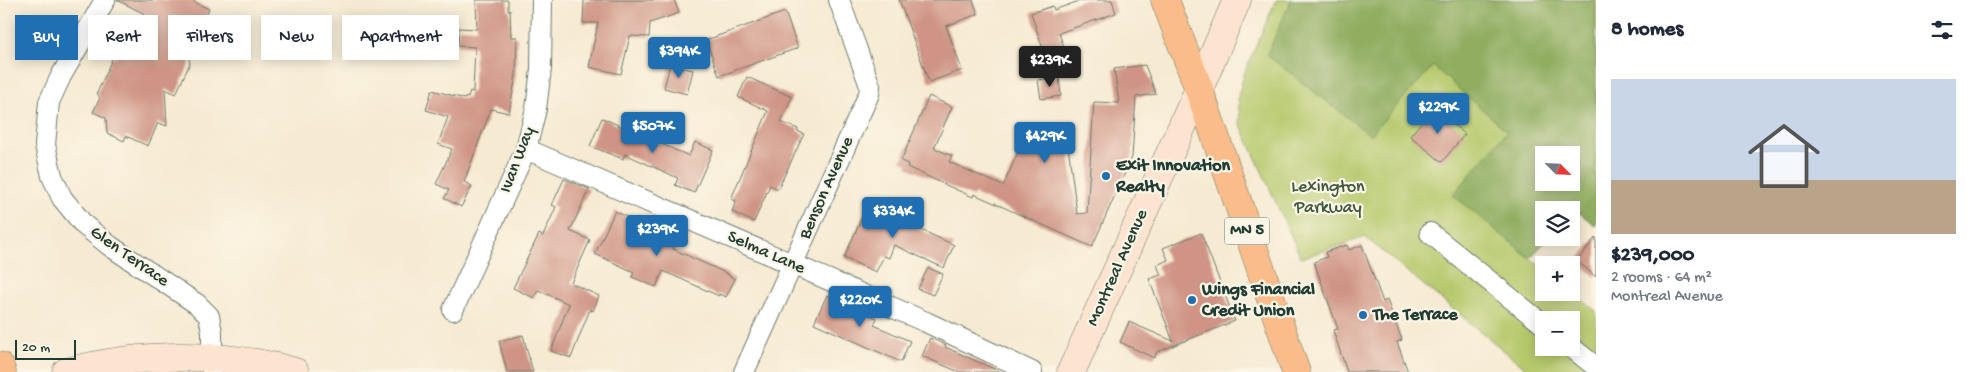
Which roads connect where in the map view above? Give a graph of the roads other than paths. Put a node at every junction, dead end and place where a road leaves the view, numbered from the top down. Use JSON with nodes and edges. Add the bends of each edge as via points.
{"nodes":[{"id":1,"x":105,"y":0,"type":"edge"},
{"id":2,"x":542,"y":0,"type":"edge"},
{"id":3,"x":839,"y":0,"type":"edge"},
{"id":4,"x":1165,"y":0,"type":"edge"},
{"id":5,"x":1237,"y":0,"type":"edge"},
{"id":6,"x":1198,"y":89,"type":"junction"},
{"id":7,"x":526,"y":149,"type":"junction"},
{"id":8,"x":1430,"y":233,"type":"dead end"},
{"id":9,"x":792,"y":264,"type":"junction"},
{"id":10,"x":453,"y":310,"type":"dead end"},
{"id":11,"x":1535,"y":318,"type":"edge"},
{"id":12,"x":1580,"y":354,"type":"edge"},
{"id":13,"x":0,"y":366,"type":"edge"},
{"id":14,"x":212,"y":366,"type":"edge"},
{"id":15,"x":1596,"y":367,"type":"edge"},
{"id":16,"x":2,"y":372,"type":"edge"},
{"id":17,"x":66,"y":372,"type":"edge"},
{"id":18,"x":295,"y":372,"type":"edge"},
{"id":19,"x":744,"y":372,"type":"edge"},
{"id":20,"x":1032,"y":372,"type":"edge"},
{"id":21,"x":1071,"y":372,"type":"edge"},
{"id":22,"x":1296,"y":372,"type":"edge"}],
"edges":[{"from":1,"to":14,"type":"street","name":"Glen Terrace","via":[[61,76],[50,102],[45,145],[52,176],[62,198],[84,226],[197,304],[209,316]]},
{"from":2,"to":7,"type":"street","name":"Ivan Way","via":[[541,69]]},
{"from":3,"to":9,"type":"street","name":"Benson Avenue","via":[[870,86]]},
{"from":4,"to":6,"type":"main road","number":"MN 5"},
{"from":5,"to":6,"type":"street","name":"Montreal Avenue"},
{"from":6,"to":21,"type":"street","name":"Montreal Avenue"},
{"from":6,"to":22,"type":"main road","number":"MN 5"},
{"from":7,"to":9,"type":"street","name":"Selma Lane"},
{"from":7,"to":10,"type":"street","name":"Ivan Way"},
{"from":8,"to":11,"type":"street"},
{"from":9,"to":19,"type":"street","name":"Benson Avenue"},
{"from":9,"to":20,"type":"street","name":"Selma Lane"},
{"from":12,"to":15,"type":"street"},
{"from":13,"to":16,"type":"main road"},
{"from":14,"to":17,"type":"street","via":[[158,358],[116,361]]},
{"from":14,"to":18,"type":"street","via":[[251,363]]}]}
